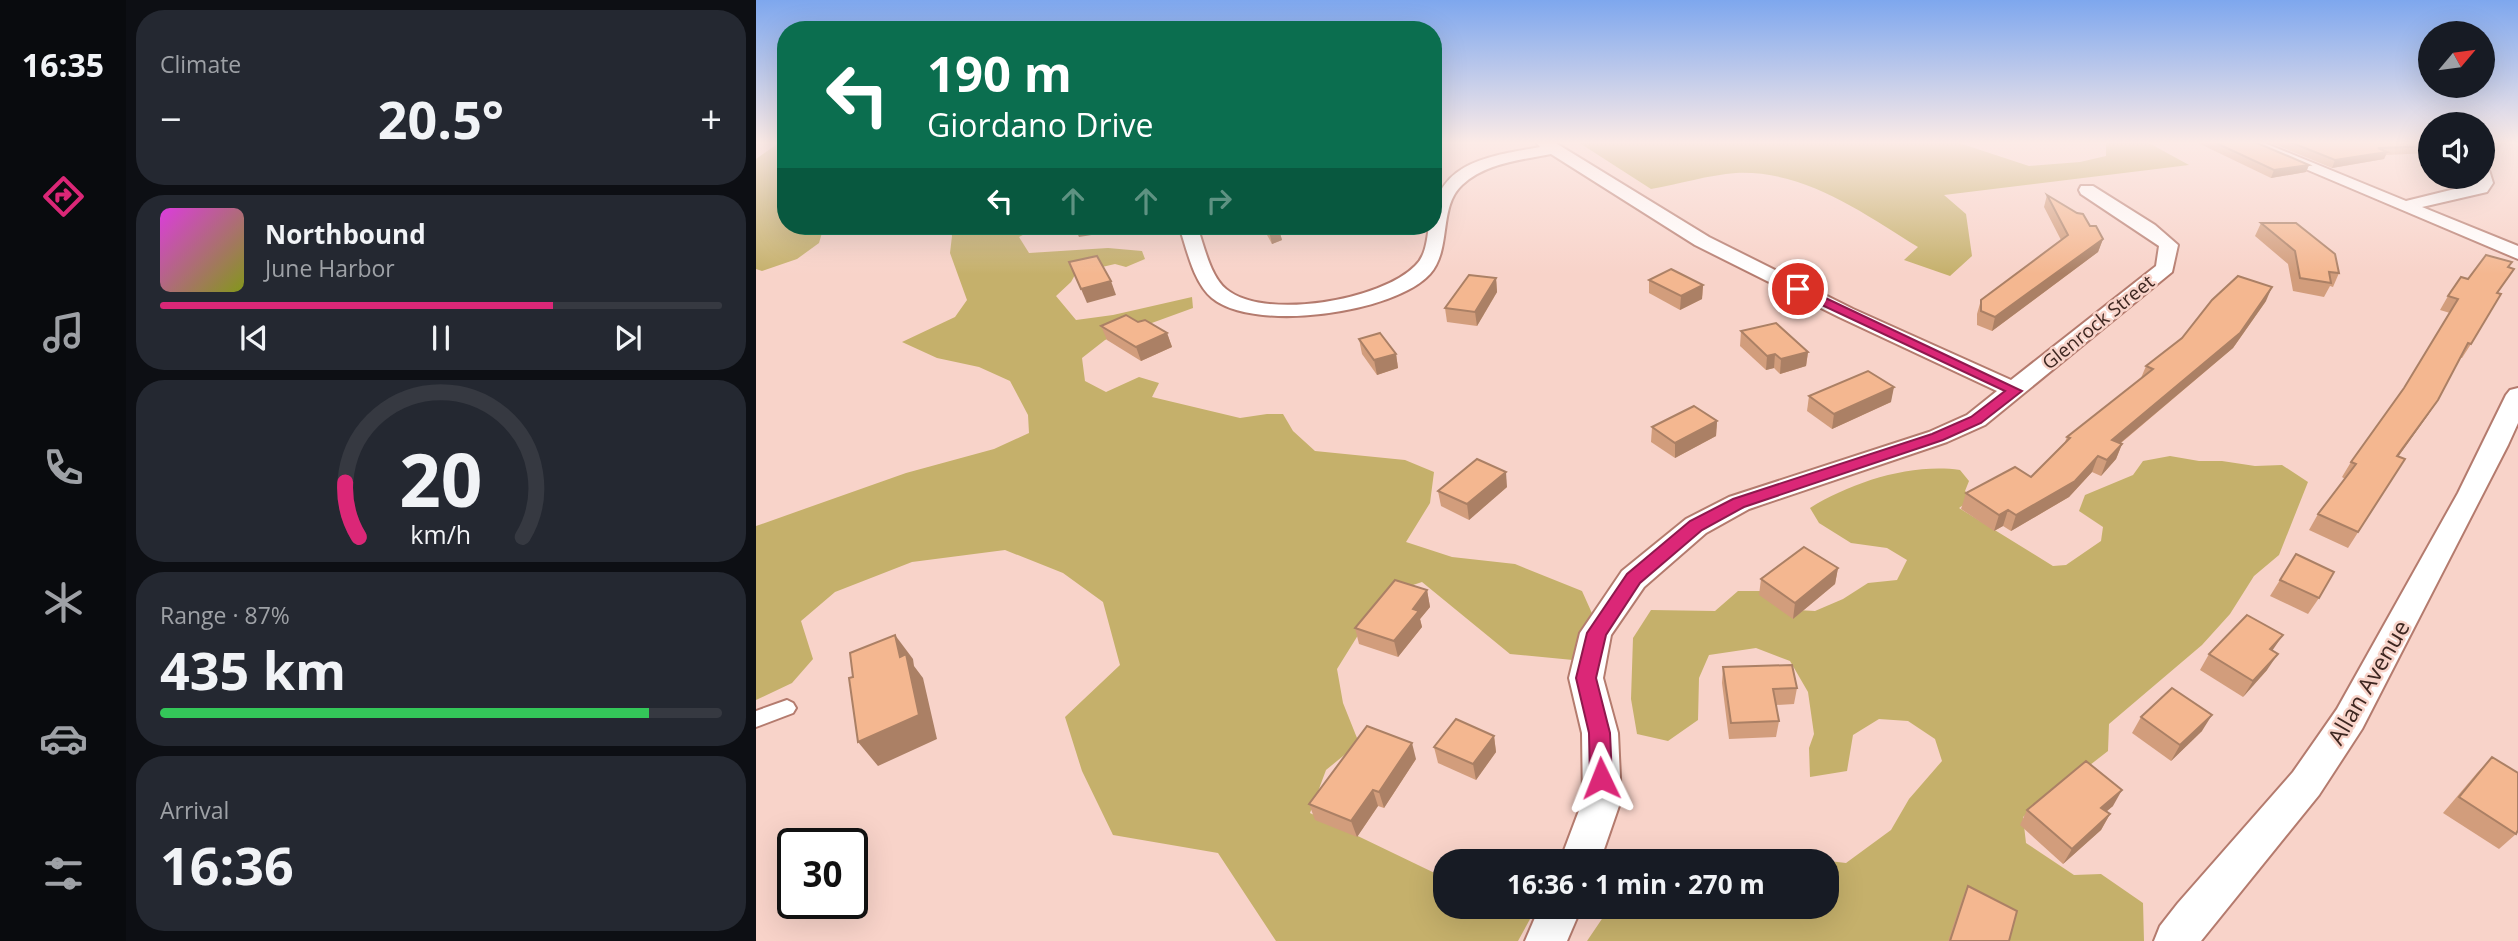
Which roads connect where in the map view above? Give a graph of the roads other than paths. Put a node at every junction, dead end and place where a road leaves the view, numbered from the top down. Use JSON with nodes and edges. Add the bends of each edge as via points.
{"nodes":[{"id":1,"x":1452,"y":186,"type":"edge"},
{"id":2,"x":1614,"y":186,"type":"edge"},
{"id":3,"x":2356,"y":186,"type":"edge"},
{"id":4,"x":2477,"y":189,"type":"edge"},
{"id":5,"x":2087,"y":190,"type":"dead end"},
{"id":6,"x":1442,"y":202,"type":"edge"},
{"id":7,"x":2405,"y":206,"type":"junction"},
{"id":8,"x":1192,"y":235,"type":"edge"},
{"id":9,"x":1435,"y":235,"type":"edge"},
{"id":10,"x":2518,"y":254,"type":"edge"},
{"id":11,"x":2015,"y":391,"type":"junction"},
{"id":12,"x":2518,"y":395,"type":"edge"},
{"id":13,"x":787,"y":708,"type":"dead end"},
{"id":14,"x":756,"y":719,"type":"edge"},
{"id":15,"x":1584,"y":849,"type":"edge"},
{"id":16,"x":1556,"y":919,"type":"edge"},
{"id":17,"x":1546,"y":941,"type":"edge"},
{"id":18,"x":2175,"y":941,"type":"edge"}],
"edges":[{"from":1,"to":6,"type":"street"},
{"from":2,"to":11,"type":"street","via":[[1702,241]]},
{"from":3,"to":7,"type":"street"},
{"from":4,"to":7,"type":"street"},
{"from":5,"to":11,"type":"street","name":"Glenrock Street","via":[[2169,245],[2169,257],[2165,268]]},
{"from":7,"to":10,"type":"street"},
{"from":8,"to":9,"type":"street","via":[[1219,294],[1267,310],[1330,308],[1386,292],[1422,271],[1430,260]]},
{"from":11,"to":15,"type":"street","name":"Glenrock Street","via":[[1976,420],[1938,437],[1739,503],[1696,526],[1633,579],[1596,633],[1586,678],[1600,733],[1602,800]]},
{"from":12,"to":18,"type":"street","name":"Allan Avenue","via":[[2498,442],[2386,653],[2323,760],[2201,903]]},
{"from":13,"to":14,"type":"lane"},
{"from":16,"to":17,"type":"street"}]}
